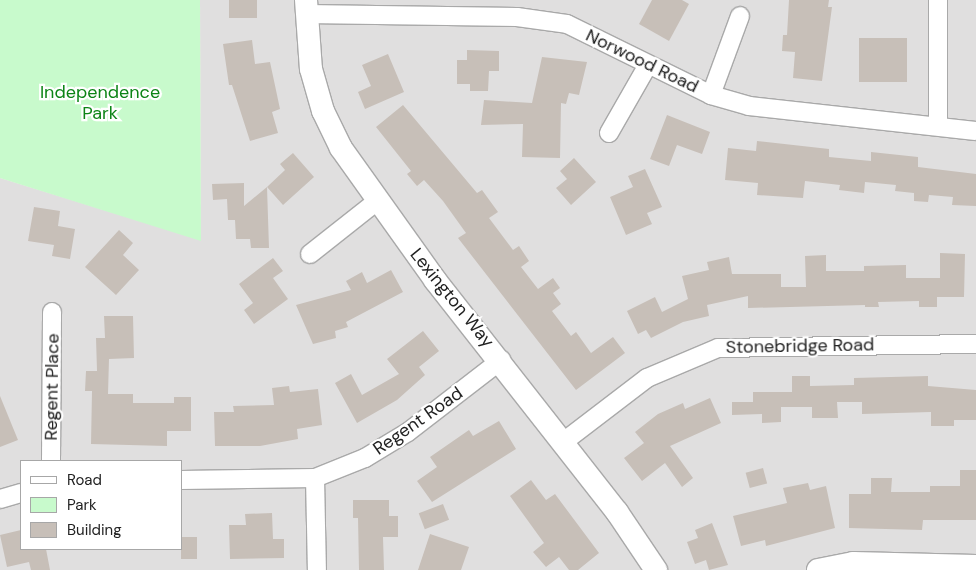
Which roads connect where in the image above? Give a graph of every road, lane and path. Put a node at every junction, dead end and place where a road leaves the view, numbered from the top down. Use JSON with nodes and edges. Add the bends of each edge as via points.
{"nodes":[{"id":1,"x":938,"y":0,"type":"edge"},
{"id":2,"x":306,"y":7,"type":"edge"},
{"id":3,"x":740,"y":16,"type":"dead end"},
{"id":4,"x":648,"y":65,"type":"junction"},
{"id":5,"x":711,"y":95,"type":"junction"},
{"id":6,"x":938,"y":126,"type":"junction"},
{"id":7,"x":976,"y":131,"type":"edge"},
{"id":8,"x":609,"y":133,"type":"dead end"},
{"id":9,"x":377,"y":201,"type":"junction"},
{"id":10,"x":310,"y":254,"type":"dead end"},
{"id":11,"x":52,"y":312,"type":"dead end"},
{"id":12,"x":976,"y":344,"type":"edge"},
{"id":13,"x":501,"y":360,"type":"junction"},
{"id":14,"x":562,"y":443,"type":"junction"},
{"id":15,"x":51,"y":460,"type":"edge"},
{"id":16,"x":315,"y":478,"type":"junction"},
{"id":17,"x":182,"y":480,"type":"edge"},
{"id":18,"x":20,"y":492,"type":"edge"},
{"id":19,"x":0,"y":499,"type":"edge"},
{"id":20,"x":976,"y":566,"type":"edge"},
{"id":21,"x":317,"y":570,"type":"edge"},
{"id":22,"x":656,"y":570,"type":"edge"},
{"id":23,"x":818,"y":570,"type":"edge"}],
"edges":[{"from":1,"to":6,"type":"street"},
{"from":2,"to":4,"type":"street","name":"Norwood Road","via":[[517,18],[567,24]]},
{"from":2,"to":9,"type":"street","name":"Lexington Way","via":[[311,69],[323,112],[341,148]]},
{"from":3,"to":5,"type":"street"},
{"from":4,"to":5,"type":"street","name":"Norwood Road"},
{"from":4,"to":8,"type":"street"},
{"from":5,"to":6,"type":"street","name":"Norwood Road","via":[[749,106]]},
{"from":6,"to":7,"type":"street","name":"Norwood Road"},
{"from":9,"to":10,"type":"street"},
{"from":9,"to":13,"type":"street","name":"Lexington Way","via":[[435,280]]},
{"from":11,"to":15,"type":"street","name":"Regent Place"},
{"from":12,"to":14,"type":"street","name":"Stonebridge Road","via":[[718,348],[647,378]]},
{"from":13,"to":14,"type":"street","name":"Lexington Way"},
{"from":13,"to":16,"type":"street","name":"Regent Road","via":[[408,432],[365,458]]},
{"from":14,"to":22,"type":"street","name":"Lexington Way","via":[[618,512]]},
{"from":16,"to":17,"type":"street","name":"Regent Road"},
{"from":16,"to":21,"type":"street"},
{"from":18,"to":19,"type":"street"},
{"from":20,"to":23,"type":"street","via":[[853,563]]}]}
